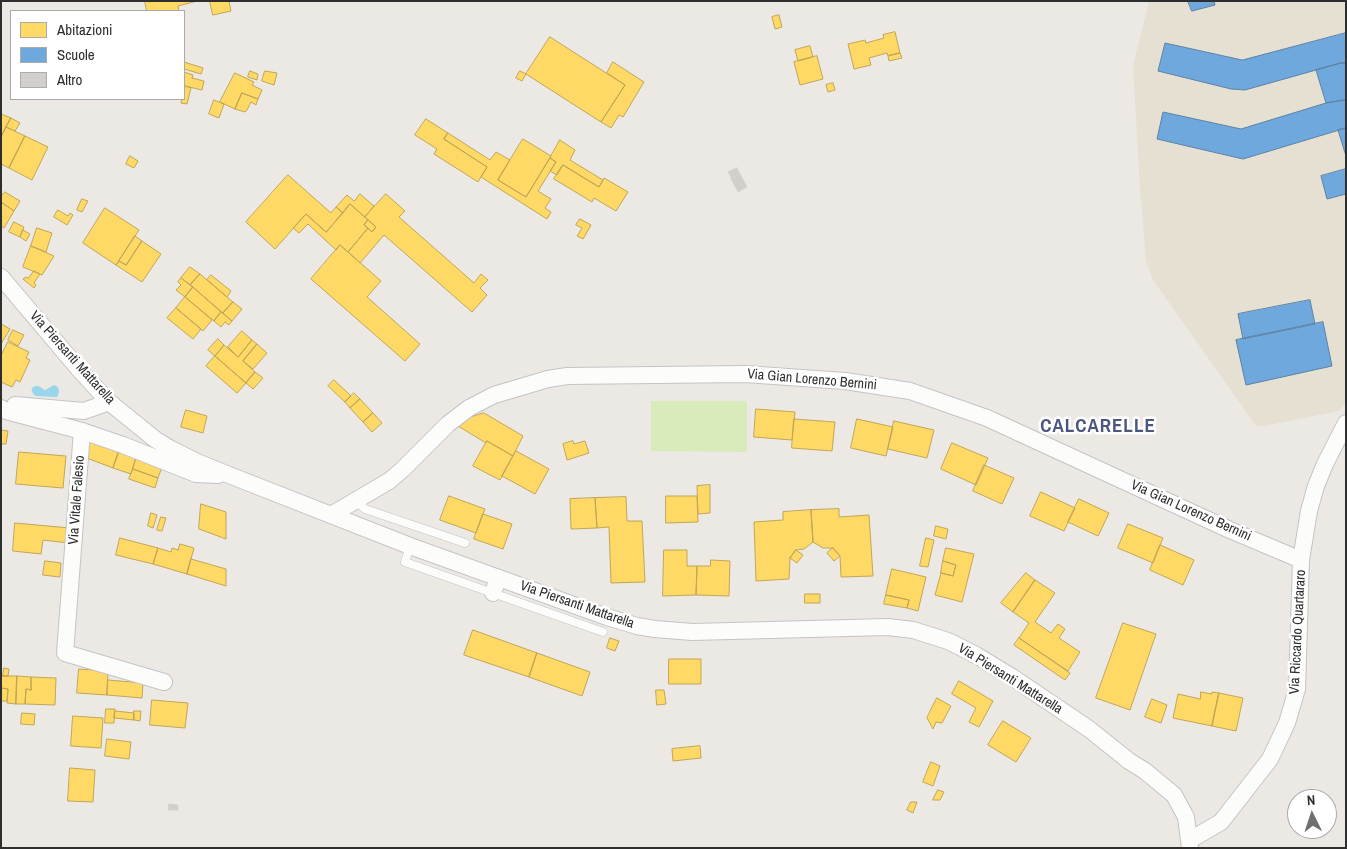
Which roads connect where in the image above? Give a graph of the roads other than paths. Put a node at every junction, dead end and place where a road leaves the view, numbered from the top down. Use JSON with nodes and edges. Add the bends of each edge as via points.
{"nodes":[{"id":1,"x":1,"y":277,"type":"edge"},
{"id":2,"x":109,"y":402,"type":"junction"},
{"id":3,"x":1,"y":406,"type":"edge"},
{"id":4,"x":1346,"y":423,"type":"edge"},
{"id":5,"x":82,"y":431,"type":"junction"},
{"id":6,"x":229,"y":475,"type":"junction"},
{"id":7,"x":356,"y":501,"type":"junction"},
{"id":8,"x":331,"y":516,"type":"junction"},
{"id":9,"x":465,"y":543,"type":"dead end"},
{"id":10,"x":1301,"y":560,"type":"junction"},
{"id":11,"x":495,"y":585,"type":"junction"},
{"id":12,"x":603,"y":632,"type":"dead end"},
{"id":13,"x":164,"y":682,"type":"dead end"},
{"id":14,"x":1190,"y":844,"type":"edge"}],
"edges":[{"from":1,"to":2,"type":"street","name":"Via Piersanti Mattarella"},
{"from":2,"to":3,"type":"street","via":[[84,410]]},
{"from":2,"to":6,"type":"street","name":"Via Piersanti Mattarella","via":[[156,440]]},
{"from":3,"to":5,"type":"street","via":[[6,411]]},
{"from":4,"to":10,"type":"street","name":"Via Riccardo Quartararo","via":[[1316,486]]},
{"from":5,"to":6,"type":"street","via":[[196,474]]},
{"from":5,"to":13,"type":"street","name":"Via Vitale Falesio","via":[[65,653]]},
{"from":6,"to":8,"type":"street","name":"Via Piersanti Mattarella"},
{"from":7,"to":8,"type":"street","name":"Via Gian Lorenzo Bernini"},
{"from":7,"to":9,"type":"lane","via":[[365,508]]},
{"from":7,"to":10,"type":"street","name":"Via Gian Lorenzo Bernini","via":[[389,481],[469,408],[494,395],[548,379],[567,376],[745,374],[845,380],[910,391],[986,418]]},
{"from":8,"to":11,"type":"street","name":"Via Piersanti Mattarella","via":[[410,546]]},
{"from":10,"to":14,"type":"street","name":"Via Riccardo Quartararo","via":[[1297,689],[1287,724],[1270,759],[1221,822]]},
{"from":11,"to":12,"type":"lane"},
{"from":11,"to":14,"type":"street","name":"Via Piersanti Mattarella","via":[[655,629],[692,632],[888,627],[913,630],[948,641],[976,655],[1060,709],[1164,786],[1174,795],[1186,817]]}]}
